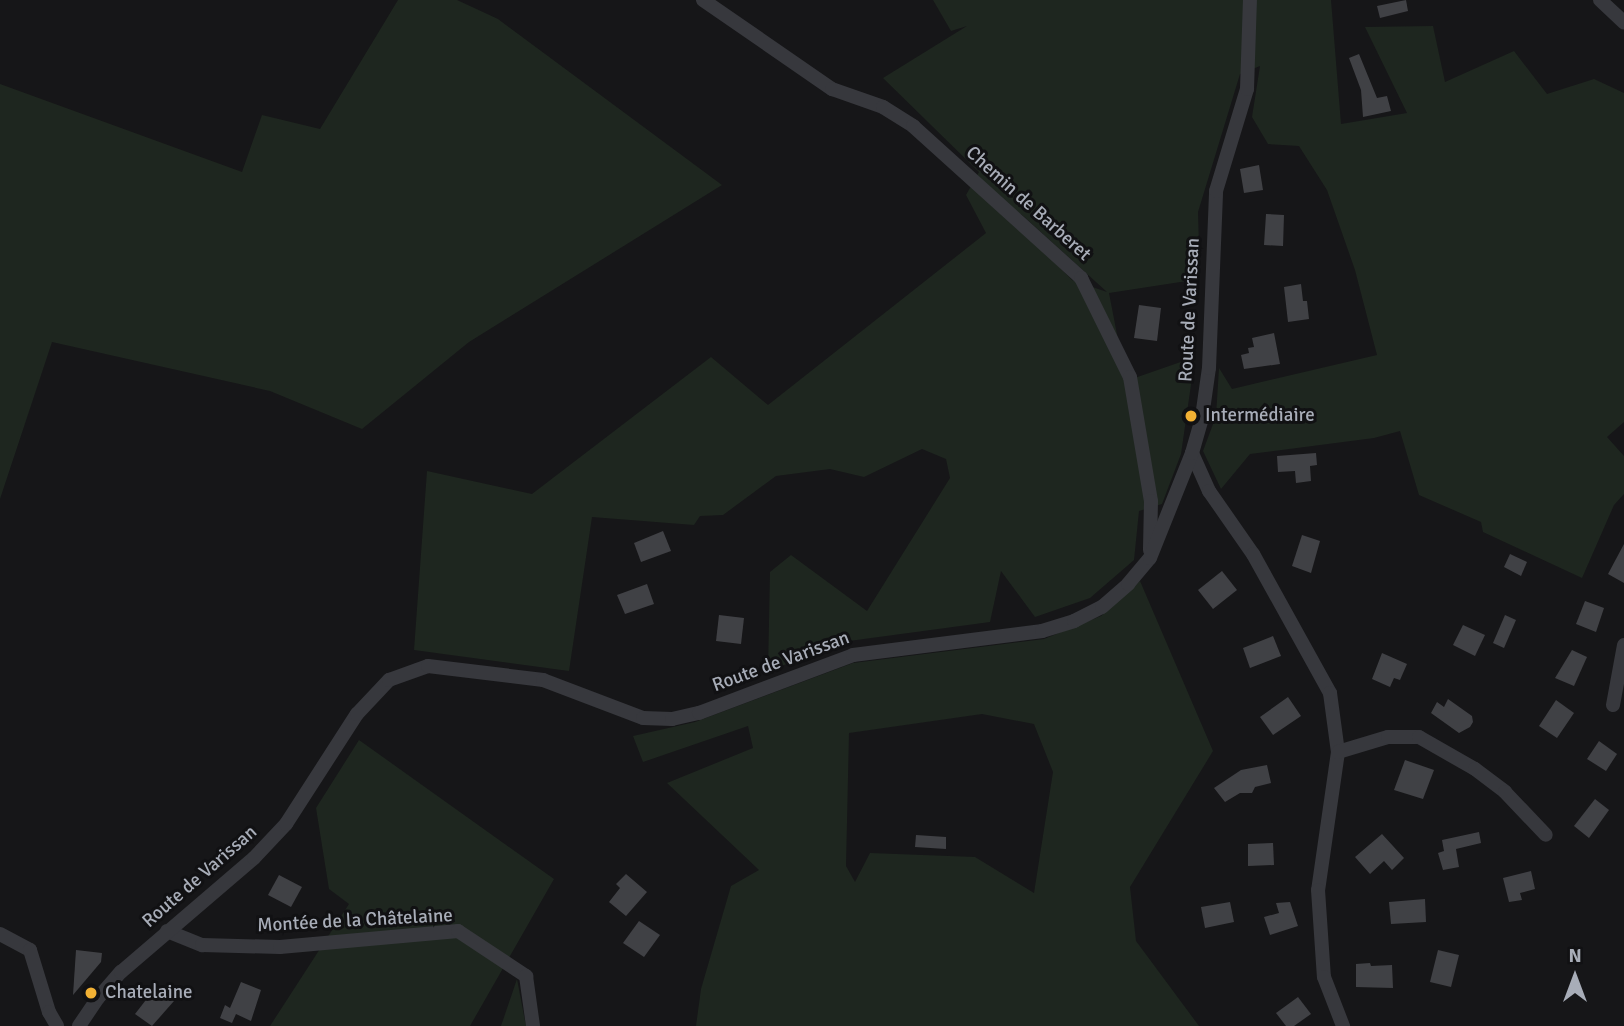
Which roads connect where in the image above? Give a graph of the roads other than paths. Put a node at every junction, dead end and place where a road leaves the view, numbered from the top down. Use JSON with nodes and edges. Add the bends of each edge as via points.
{"nodes":[{"id":1,"x":704,"y":0,"type":"edge"},
{"id":2,"x":1250,"y":0,"type":"edge"},
{"id":3,"x":1600,"y":0,"type":"edge"},
{"id":4,"x":1624,"y":22,"type":"edge"},
{"id":5,"x":1192,"y":453,"type":"junction"},
{"id":6,"x":1150,"y":558,"type":"junction"},
{"id":7,"x":1624,"y":645,"type":"edge"},
{"id":8,"x":1613,"y":705,"type":"dead end"},
{"id":9,"x":1338,"y":752,"type":"junction"},
{"id":10,"x":1546,"y":835,"type":"dead end"},
{"id":11,"x":167,"y":931,"type":"junction"},
{"id":12,"x":0,"y":934,"type":"edge"},
{"id":13,"x":57,"y":1026,"type":"edge"},
{"id":14,"x":79,"y":1026,"type":"edge"},
{"id":15,"x":533,"y":1026,"type":"edge"},
{"id":16,"x":1343,"y":1026,"type":"edge"}],
"edges":[{"from":1,"to":6,"type":"street","name":"Chemin de Barberet","via":[[832,89],[883,107],[913,126],[1081,278],[1130,377],[1151,501]]},
{"from":2,"to":5,"type":"street","name":"Route de Varissan","via":[[1247,89],[1216,191],[1209,368]]},
{"from":3,"to":4,"type":"street"},
{"from":5,"to":6,"type":"street","name":"Route de Varissan"},
{"from":5,"to":9,"type":"street","via":[[1209,491],[1253,554],[1330,693]]},
{"from":6,"to":11,"type":"street","name":"Route de Varissan","via":[[1102,607],[1074,621],[1042,631],[853,655],[672,719],[643,718],[543,680],[428,666],[389,680],[357,714],[286,824],[254,858]]},
{"from":7,"to":8,"type":"street"},
{"from":9,"to":10,"type":"street","via":[[1388,737],[1419,737],[1505,792]]},
{"from":9,"to":16,"type":"street","via":[[1318,890],[1324,976]]},
{"from":11,"to":14,"type":"street","name":"Route de Varissan","via":[[121,972]]},
{"from":11,"to":15,"type":"street","name":"Montée de la Châtelaine","via":[[202,945],[280,947],[458,931],[526,976]]},
{"from":12,"to":13,"type":"street","via":[[30,950]]}]}
